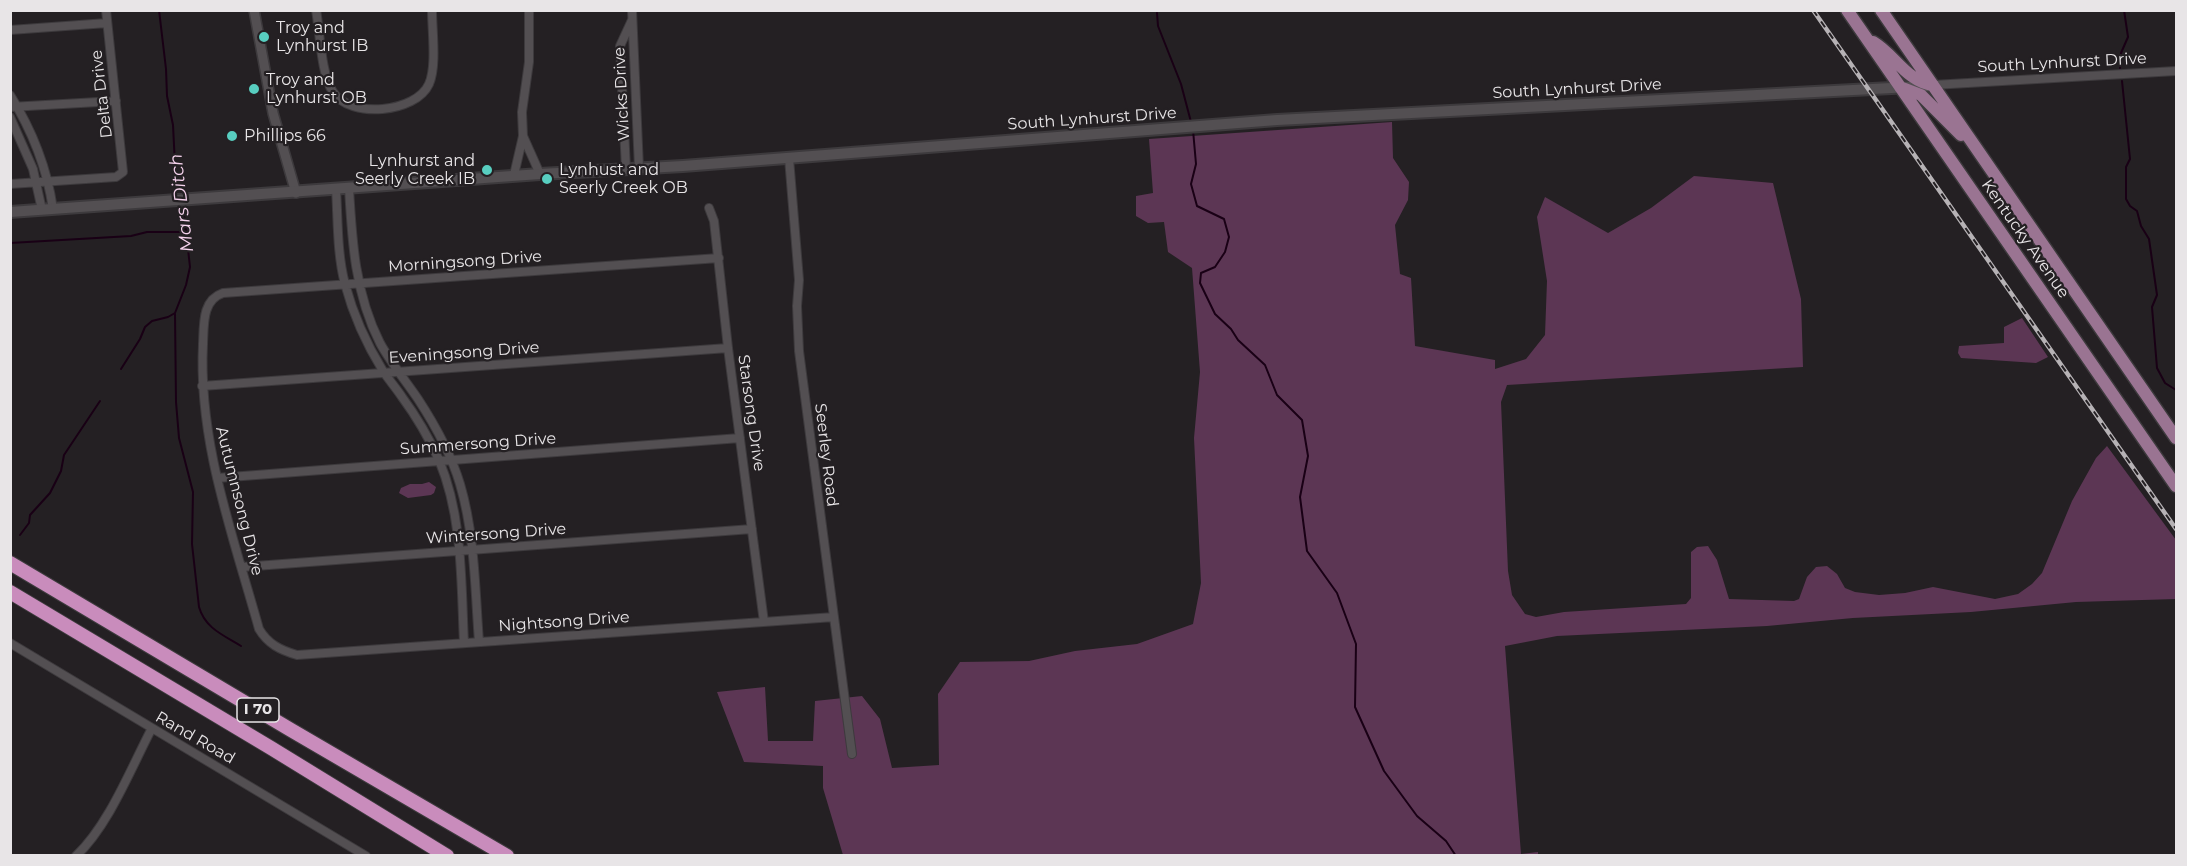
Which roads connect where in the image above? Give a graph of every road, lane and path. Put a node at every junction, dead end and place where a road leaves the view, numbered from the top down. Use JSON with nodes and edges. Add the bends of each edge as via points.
{"nodes":[{"id":1,"x":106,"y":10,"type":"edge"},
{"id":2,"x":254,"y":10,"type":"edge"},
{"id":3,"x":316,"y":10,"type":"edge"},
{"id":4,"x":432,"y":10,"type":"edge"},
{"id":5,"x":529,"y":10,"type":"edge"},
{"id":6,"x":1847,"y":10,"type":"edge"},
{"id":7,"x":1881,"y":10,"type":"edge"},
{"id":8,"x":632,"y":14,"type":"edge"},
{"id":9,"x":107,"y":23,"type":"junction"},
{"id":10,"x":10,"y":30,"type":"edge"},
{"id":11,"x":1867,"y":39,"type":"junction"},
{"id":12,"x":2176,"y":71,"type":"edge"},
{"id":13,"x":1933,"y":86,"type":"junction"},
{"id":14,"x":1900,"y":87,"type":"junction"},
{"id":15,"x":10,"y":95,"type":"edge"},
{"id":16,"x":116,"y":101,"type":"junction"},
{"id":17,"x":14,"y":107,"type":"edge"},
{"id":18,"x":10,"y":117,"type":"edge"},
{"id":19,"x":523,"y":136,"type":"junction"},
{"id":20,"x":1970,"y":139,"type":"junction"},
{"id":21,"x":789,"y":158,"type":"junction"},
{"id":22,"x":639,"y":168,"type":"junction"},
{"id":23,"x":626,"y":169,"type":"junction"},
{"id":24,"x":540,"y":174,"type":"junction"},
{"id":25,"x":514,"y":176,"type":"junction"},
{"id":26,"x":49,"y":181,"type":"junction"},
{"id":27,"x":36,"y":182,"type":"junction"},
{"id":28,"x":10,"y":184,"type":"edge"},
{"id":29,"x":349,"y":188,"type":"junction"},
{"id":30,"x":336,"y":189,"type":"junction"},
{"id":31,"x":296,"y":193,"type":"junction"},
{"id":32,"x":710,"y":208,"type":"dead end"},
{"id":33,"x":48,"y":209,"type":"junction"},
{"id":34,"x":10,"y":212,"type":"edge"},
{"id":35,"x":719,"y":258,"type":"junction"},
{"id":36,"x":359,"y":283,"type":"junction"},
{"id":37,"x":345,"y":284,"type":"junction"},
{"id":38,"x":213,"y":296,"type":"joint"},
{"id":39,"x":728,"y":348,"type":"junction"},
{"id":40,"x":397,"y":371,"type":"junction"},
{"id":41,"x":384,"y":372,"type":"junction"},
{"id":42,"x":202,"y":386,"type":"junction"},
{"id":43,"x":740,"y":438,"type":"junction"},
{"id":44,"x":2176,"y":438,"type":"edge"},
{"id":45,"x":450,"y":459,"type":"junction"},
{"id":46,"x":439,"y":460,"type":"junction"},
{"id":47,"x":217,"y":478,"type":"junction"},
{"id":48,"x":2176,"y":486,"type":"edge"},
{"id":49,"x":752,"y":529,"type":"junction"},
{"id":50,"x":472,"y":550,"type":"junction"},
{"id":51,"x":460,"y":551,"type":"junction"},
{"id":52,"x":10,"y":563,"type":"edge"},
{"id":53,"x":242,"y":567,"type":"junction"},
{"id":54,"x":10,"y":591,"type":"edge"},
{"id":55,"x":834,"y":617,"type":"junction"},
{"id":56,"x":764,"y":622,"type":"junction"},
{"id":57,"x":479,"y":642,"type":"junction"},
{"id":58,"x":10,"y":643,"type":"edge"},
{"id":59,"x":464,"y":643,"type":"junction"},
{"id":60,"x":297,"y":655,"type":"joint"},
{"id":61,"x":152,"y":728,"type":"junction"},
{"id":62,"x":852,"y":754,"type":"dead end"},
{"id":63,"x":76,"y":855,"type":"edge"},
{"id":64,"x":366,"y":855,"type":"edge"},
{"id":65,"x":447,"y":855,"type":"edge"},
{"id":66,"x":507,"y":855,"type":"edge"}],
"edges":[{"from":1,"to":9,"type":"street","name":"Delta Drive"},
{"from":2,"to":31,"type":"street","via":[[273,113]]},
{"from":3,"to":4,"type":"street","via":[[329,85],[346,104],[364,109],[406,105],[427,88],[433,67]]},
{"from":5,"to":19,"type":"street"},
{"from":6,"to":11,"type":"main road","name":"Kentucky Avenue"},
{"from":7,"to":13,"type":"main road","name":"Kentucky Avenue"},
{"from":8,"to":22,"type":"street","name":"Wicks Drive"},
{"from":8,"to":23,"type":"street","name":"Wicks Drive","via":[[620,46]]},
{"from":9,"to":10,"type":"street"},
{"from":9,"to":16,"type":"street","name":"Delta Drive"},
{"from":11,"to":13,"type":"main road","via":[[1910,75]]},
{"from":11,"to":14,"type":"main road","name":"Kentucky Avenue"},
{"from":12,"to":13,"type":"street","name":"South Lynhurst Drive"},
{"from":13,"to":14,"type":"main road","name":"South Lynhurst Drive"},
{"from":13,"to":20,"type":"main road","name":"Kentucky Avenue"},
{"from":14,"to":20,"type":"main road","via":[[1921,95],[1959,134]]},
{"from":14,"to":21,"type":"main road","name":"South Lynhurst Drive","via":[[1202,125]]},
{"from":14,"to":48,"type":"main road","name":"Kentucky Avenue"},
{"from":15,"to":17,"type":"street"},
{"from":16,"to":17,"type":"street"},
{"from":16,"to":26,"type":"street","name":"Delta Drive","via":[[122,173]]},
{"from":17,"to":26,"type":"street"},
{"from":18,"to":27,"type":"street"},
{"from":19,"to":24,"type":"street"},
{"from":19,"to":25,"type":"street"},
{"from":20,"to":44,"type":"main road","name":"Kentucky Avenue"},
{"from":21,"to":22,"type":"main road","name":"South Lynhurst Drive"},
{"from":21,"to":55,"type":"street","name":"Seerley Road","via":[[799,351]]},
{"from":22,"to":23,"type":"main road","name":"South Lynhurst Drive"},
{"from":23,"to":24,"type":"main road","name":"South Lynhurst Drive"},
{"from":24,"to":25,"type":"main road","name":"South Lynhurst Drive"},
{"from":25,"to":29,"type":"main road","name":"South Lynhurst Drive"},
{"from":26,"to":27,"type":"street"},
{"from":26,"to":33,"type":"street"},
{"from":27,"to":28,"type":"street"},
{"from":27,"to":33,"type":"street"},
{"from":29,"to":30,"type":"main road","name":"South Lynhurst Drive"},
{"from":29,"to":36,"type":"street","via":[[351,237]]},
{"from":30,"to":31,"type":"main road","name":"South Lynhurst Drive"},
{"from":30,"to":37,"type":"street"},
{"from":31,"to":33,"type":"main road","name":"South Lynhurst Drive"},
{"from":32,"to":35,"type":"street","name":"Starsong Drive"},
{"from":33,"to":34,"type":"main road","name":"South Lynhurst Drive"},
{"from":35,"to":36,"type":"street","name":"Morningsong Drive"},
{"from":35,"to":39,"type":"street","name":"Starsong Drive"},
{"from":36,"to":37,"type":"street","name":"Morningsong Drive"},
{"from":36,"to":40,"type":"street","via":[[366,310]]},
{"from":37,"to":38,"type":"street","name":"Morningsong Drive"},
{"from":37,"to":41,"type":"street"},
{"from":38,"to":42,"type":"street","name":"Autumnsong Drive","via":[[205,319]]},
{"from":39,"to":40,"type":"street","name":"Eveningsong Drive"},
{"from":39,"to":43,"type":"street","name":"Starsong Drive"},
{"from":40,"to":41,"type":"street","name":"Eveningsong Drive"},
{"from":40,"to":45,"type":"street","via":[[436,427]]},
{"from":41,"to":42,"type":"street","name":"Eveningsong Drive"},
{"from":41,"to":46,"type":"street"},
{"from":42,"to":47,"type":"street","name":"Autumnsong Drive"},
{"from":43,"to":45,"type":"street","name":"Summersong Drive"},
{"from":43,"to":49,"type":"street","name":"Starsong Drive"},
{"from":45,"to":46,"type":"street","name":"Summersong Drive"},
{"from":45,"to":50,"type":"street","via":[[460,484]]},
{"from":46,"to":47,"type":"street","name":"Summersong Drive"},
{"from":46,"to":51,"type":"street","via":[[458,527]]},
{"from":47,"to":53,"type":"street","name":"Autumnsong Drive"},
{"from":49,"to":50,"type":"street","name":"Wintersong Drive"},
{"from":49,"to":56,"type":"street","name":"Starsong Drive"},
{"from":50,"to":51,"type":"street","name":"Wintersong Drive"},
{"from":50,"to":57,"type":"street"},
{"from":51,"to":53,"type":"street","name":"Wintersong Drive"},
{"from":51,"to":59,"type":"street"},
{"from":52,"to":66,"type":"highway","number":"I 70"},
{"from":53,"to":60,"type":"street","name":"Autumnsong Drive","via":[[264,638]]},
{"from":54,"to":65,"type":"highway","number":"I 70"},
{"from":55,"to":56,"type":"street","name":"Nightsong Drive"},
{"from":55,"to":62,"type":"street","name":"Seerley Road"},
{"from":56,"to":57,"type":"street","name":"Nightsong Drive"},
{"from":57,"to":59,"type":"street","name":"Nightsong Drive"},
{"from":58,"to":61,"type":"street","name":"Rand Road"},
{"from":59,"to":60,"type":"street","name":"Nightsong Drive"},
{"from":61,"to":63,"type":"street","via":[[103,822]]},
{"from":61,"to":64,"type":"street","name":"Rand Road"}]}
